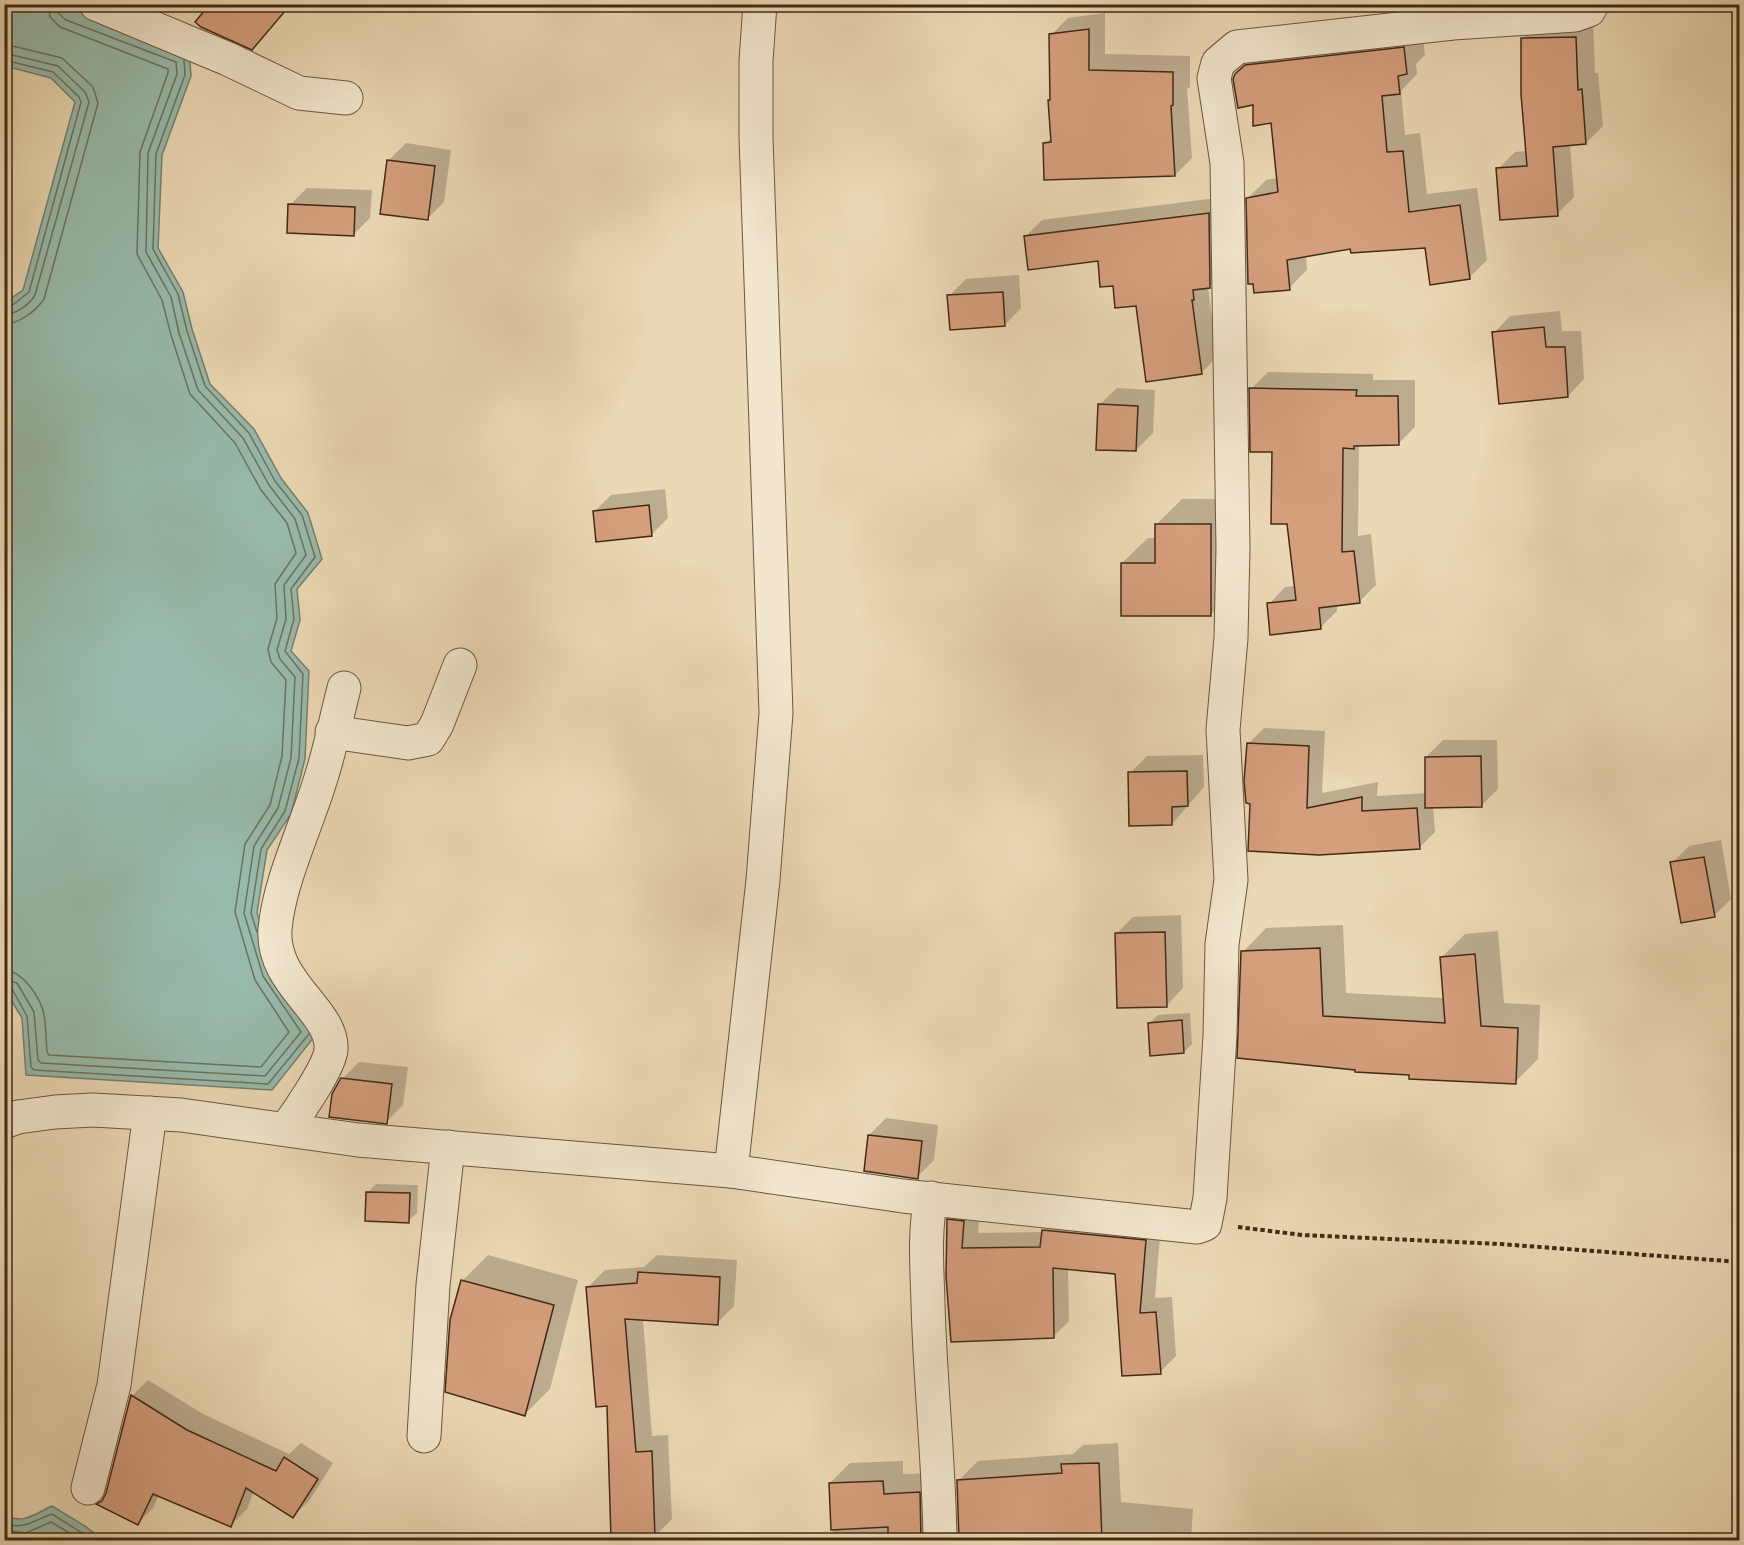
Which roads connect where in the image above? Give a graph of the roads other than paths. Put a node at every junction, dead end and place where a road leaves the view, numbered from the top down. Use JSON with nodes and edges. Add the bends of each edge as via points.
{"nodes":[{"id":1,"x":96,"y":4,"type":"edge"},
{"id":2,"x":760,"y":4,"type":"edge"},
{"id":3,"x":1592,"y":4,"type":"edge"},
{"id":4,"x":346,"y":98,"type":"dead end"},
{"id":5,"x":460,"y":665,"type":"dead end"},
{"id":6,"x":344,"y":688,"type":"dead end"},
{"id":7,"x":332,"y":732,"type":"junction"},
{"id":8,"x":150,"y":1113,"type":"junction"},
{"id":9,"x":293,"y":1120,"type":"junction"},
{"id":10,"x":4,"y":1122,"type":"edge"},
{"id":11,"x":448,"y":1148,"type":"junction"},
{"id":12,"x":731,"y":1171,"type":"junction"},
{"id":13,"x":931,"y":1198,"type":"junction"},
{"id":14,"x":424,"y":1436,"type":"dead end"},
{"id":15,"x":88,"y":1488,"type":"dead end"},
{"id":16,"x":940,"y":1540,"type":"edge"}],
"edges":[{"from":1,"to":4,"type":"street","via":[[299,93]]},
{"from":2,"to":12,"type":"street","via":[[756,137],[776,713],[764,871]]},
{"from":3,"to":13,"type":"street","via":[[1589,10],[1575,15],[1453,23],[1237,47],[1218,63],[1214,78],[1227,164],[1233,537],[1231,638],[1223,730],[1231,880],[1222,944],[1213,1152],[1205,1224],[1197,1227]]},
{"from":5,"to":7,"type":"street","via":[[428,739],[408,743]]},
{"from":6,"to":7,"type":"street"},
{"from":7,"to":9,"type":"street","via":[[275,930],[276,947],[289,980],[326,1027],[331,1053]]},
{"from":8,"to":9,"type":"street"},
{"from":8,"to":10,"type":"street","via":[[55,1112]]},
{"from":8,"to":15,"type":"street","via":[[114,1385]]},
{"from":9,"to":11,"type":"street","via":[[358,1140]]},
{"from":11,"to":12,"type":"street"},
{"from":11,"to":14,"type":"street","via":[[433,1285]]},
{"from":12,"to":13,"type":"street"},
{"from":13,"to":16,"type":"street","via":[[928,1290]]}]}
